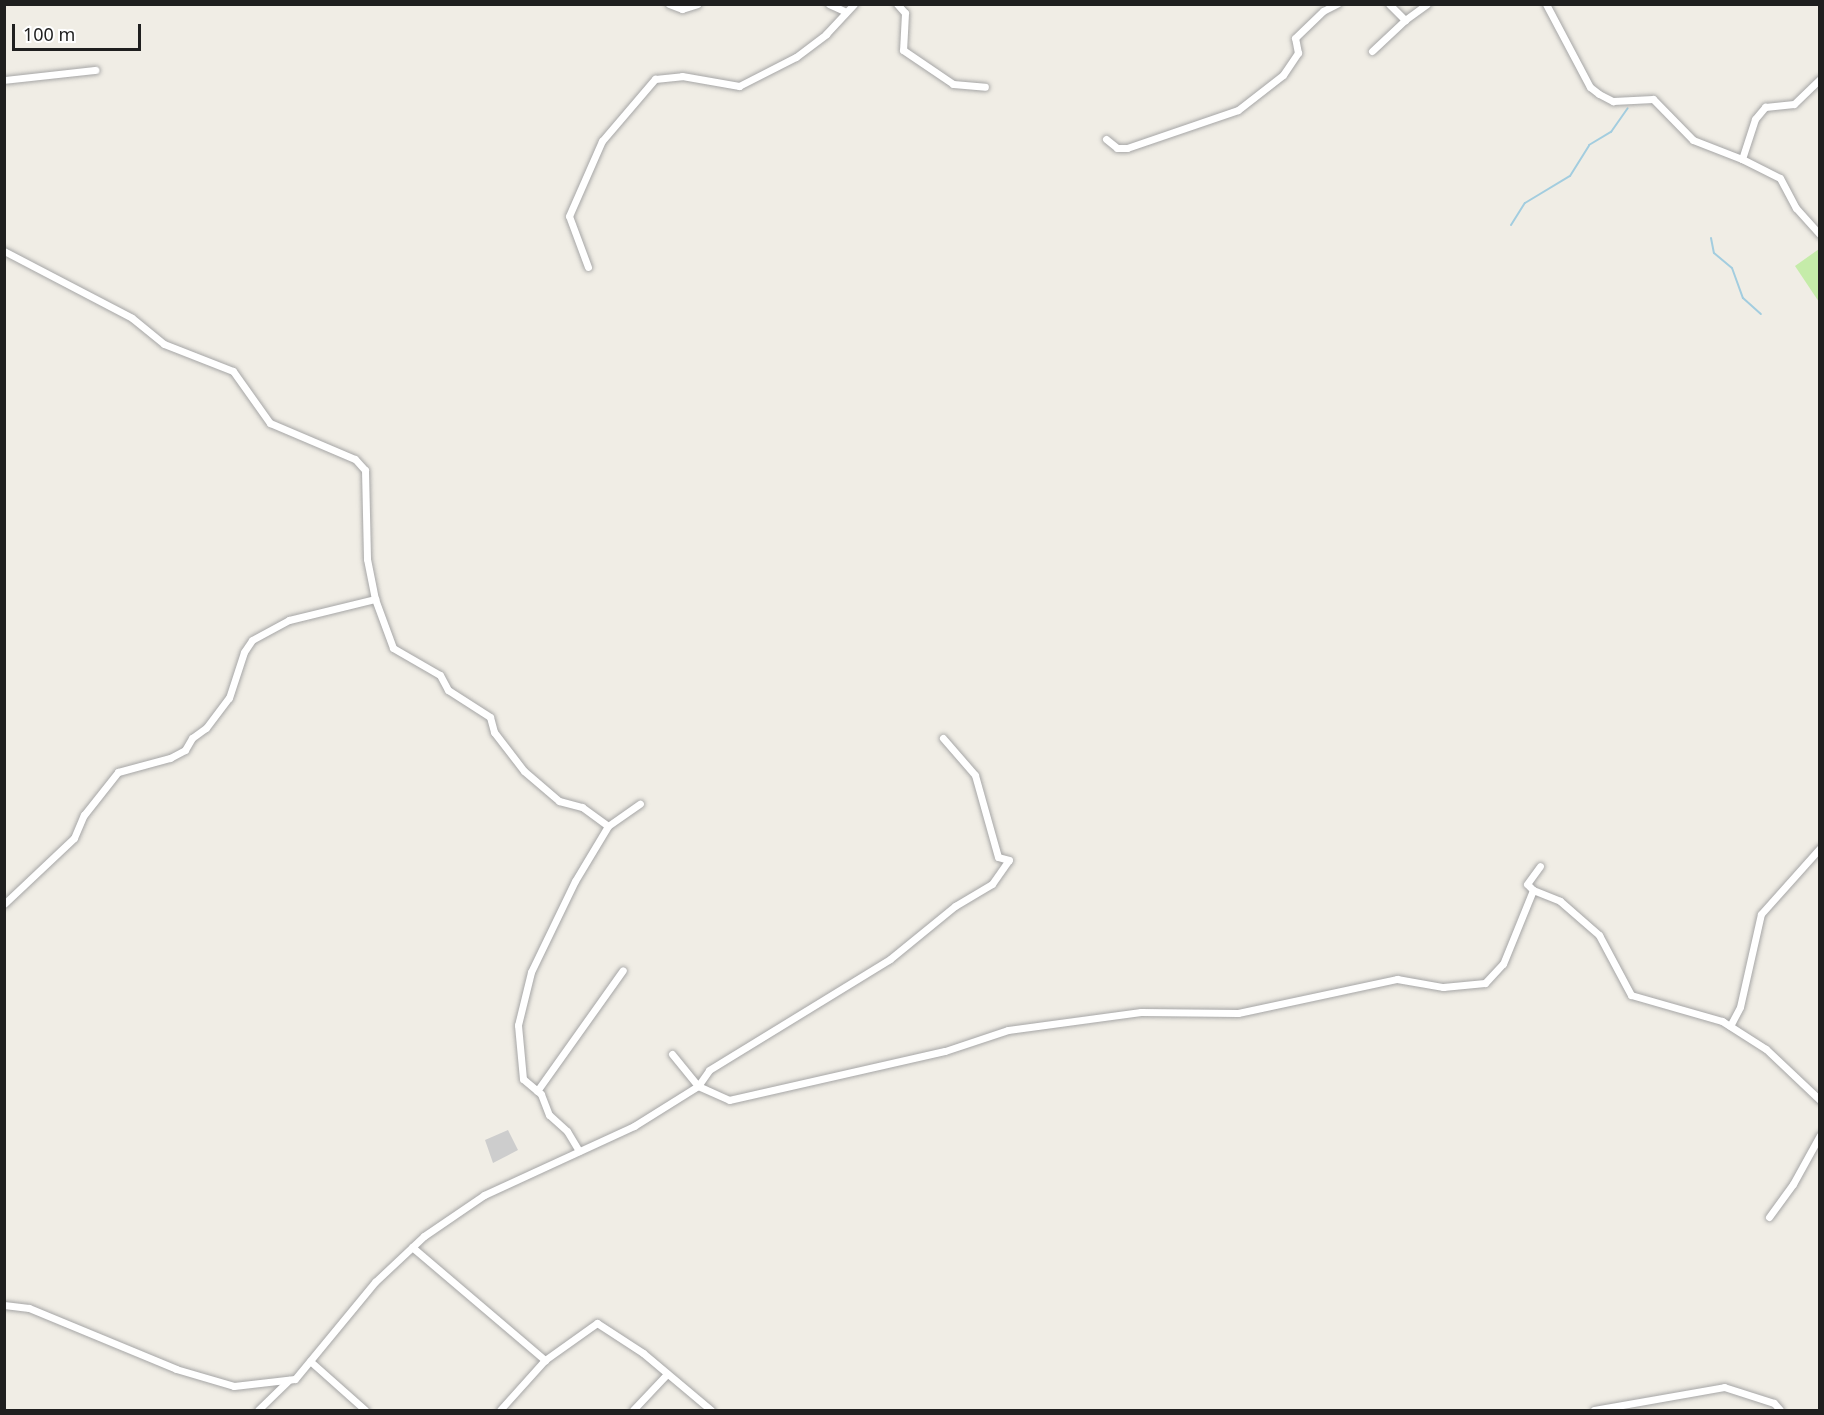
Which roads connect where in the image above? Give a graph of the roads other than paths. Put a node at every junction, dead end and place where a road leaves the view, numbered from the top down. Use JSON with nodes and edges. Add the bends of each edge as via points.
{"nodes":[{"id":1,"x":669,"y":4,"type":"edge"},
{"id":2,"x":697,"y":4,"type":"edge"},
{"id":3,"x":829,"y":4,"type":"edge"},
{"id":4,"x":854,"y":4,"type":"edge"},
{"id":5,"x":897,"y":4,"type":"edge"},
{"id":6,"x":1337,"y":4,"type":"edge"},
{"id":7,"x":1389,"y":4,"type":"edge"},
{"id":8,"x":1427,"y":4,"type":"edge"},
{"id":9,"x":1546,"y":4,"type":"edge"},
{"id":10,"x":844,"y":11,"type":"junction"},
{"id":11,"x":1405,"y":20,"type":"junction"},
{"id":12,"x":1372,"y":51,"type":"dead end"},
{"id":13,"x":94,"y":70,"type":"dead end"},
{"id":14,"x":1820,"y":79,"type":"edge"},
{"id":15,"x":4,"y":80,"type":"edge"},
{"id":16,"x":985,"y":87,"type":"dead end"},
{"id":17,"x":1106,"y":139,"type":"dead end"},
{"id":18,"x":1742,"y":159,"type":"junction"},
{"id":19,"x":1820,"y":235,"type":"edge"},
{"id":20,"x":4,"y":251,"type":"edge"},
{"id":21,"x":588,"y":267,"type":"dead end"},
{"id":22,"x":375,"y":599,"type":"junction"},
{"id":23,"x":943,"y":738,"type":"dead end"},
{"id":24,"x":640,"y":804,"type":"dead end"},
{"id":25,"x":608,"y":826,"type":"junction"},
{"id":26,"x":1820,"y":848,"type":"edge"},
{"id":27,"x":1540,"y":866,"type":"dead end"},
{"id":28,"x":1533,"y":890,"type":"junction"},
{"id":29,"x":4,"y":904,"type":"edge"},
{"id":30,"x":623,"y":970,"type":"dead end"},
{"id":31,"x":1730,"y":1026,"type":"junction"},
{"id":32,"x":672,"y":1054,"type":"dead end"},
{"id":33,"x":698,"y":1086,"type":"junction"},
{"id":34,"x":537,"y":1091,"type":"junction"},
{"id":35,"x":1820,"y":1100,"type":"edge"},
{"id":36,"x":1820,"y":1135,"type":"edge"},
{"id":37,"x":579,"y":1151,"type":"junction"},
{"id":38,"x":1769,"y":1217,"type":"dead end"},
{"id":39,"x":412,"y":1247,"type":"junction"},
{"id":40,"x":4,"y":1305,"type":"edge"},
{"id":41,"x":545,"y":1360,"type":"junction"},
{"id":42,"x":310,"y":1361,"type":"junction"},
{"id":43,"x":667,"y":1374,"type":"junction"},
{"id":44,"x":290,"y":1380,"type":"junction"},
{"id":45,"x":258,"y":1410,"type":"edge"},
{"id":46,"x":365,"y":1410,"type":"edge"},
{"id":47,"x":500,"y":1410,"type":"edge"},
{"id":48,"x":633,"y":1410,"type":"edge"},
{"id":49,"x":711,"y":1410,"type":"edge"},
{"id":50,"x":1594,"y":1410,"type":"edge"},
{"id":51,"x":1780,"y":1410,"type":"edge"}],
"edges":[{"from":1,"to":2,"type":"street","via":[[682,9]]},
{"from":3,"to":10,"type":"street"},
{"from":4,"to":10,"type":"street"},
{"from":5,"to":16,"type":"street","via":[[905,13],[903,50],[953,84]]},
{"from":6,"to":17,"type":"street","via":[[1323,11],[1295,38],[1298,53],[1283,75],[1238,110],[1127,148],[1117,148]]},
{"from":7,"to":11,"type":"street"},
{"from":8,"to":11,"type":"street"},
{"from":9,"to":18,"type":"street","via":[[1590,87],[1613,101],[1653,99],[1694,140]]},
{"from":10,"to":21,"type":"street","via":[[826,34],[796,57],[739,86],[682,76],[656,79],[602,141],[569,216]]},
{"from":11,"to":12,"type":"street"},
{"from":13,"to":15,"type":"street"},
{"from":14,"to":18,"type":"street","via":[[1794,104],[1765,107],[1755,119]]},
{"from":18,"to":19,"type":"street","via":[[1780,178],[1803,218]]},
{"from":20,"to":22,"type":"street","via":[[132,318],[164,344],[233,371],[270,423],[355,459],[366,477],[367,560]]},
{"from":22,"to":25,"type":"street","via":[[393,648],[440,675],[448,690],[490,717],[494,732],[524,771],[559,801],[582,807]]},
{"from":22,"to":29,"type":"street","via":[[289,620],[252,640],[244,652],[229,698],[206,728],[192,738],[185,750],[170,758],[118,772],[84,815],[74,838]]},
{"from":23,"to":33,"type":"street","via":[[975,775],[998,857],[1009,860],[992,884],[955,906],[890,959],[709,1070]]},
{"from":24,"to":25,"type":"street"},
{"from":25,"to":34,"type":"street","via":[[575,881],[525,990],[518,1042],[523,1079]]},
{"from":26,"to":31,"type":"street","via":[[1761,914],[1740,1007]]},
{"from":27,"to":28,"type":"street","via":[[1527,884]]},
{"from":28,"to":31,"type":"street","via":[[1560,901],[1599,935],[1631,995]]},
{"from":28,"to":33,"type":"street","via":[[1503,964],[1485,983],[1443,987],[1397,979],[1238,1013],[1141,1012],[1008,1030],[945,1051],[729,1100]]},
{"from":30,"to":34,"type":"street"},
{"from":31,"to":35,"type":"street","via":[[1766,1049]]},
{"from":32,"to":33,"type":"street"},
{"from":33,"to":37,"type":"street","via":[[634,1126]]},
{"from":34,"to":37,"type":"street","via":[[549,1115],[567,1131]]},
{"from":36,"to":38,"type":"street"},
{"from":37,"to":39,"type":"street","via":[[484,1195]]},
{"from":39,"to":41,"type":"street"},
{"from":39,"to":42,"type":"street","via":[[375,1282]]},
{"from":40,"to":44,"type":"street","via":[[29,1308],[176,1369],[234,1386]]},
{"from":41,"to":43,"type":"street","via":[[597,1323]]},
{"from":41,"to":47,"type":"street"},
{"from":42,"to":44,"type":"street"},
{"from":42,"to":46,"type":"street"},
{"from":43,"to":48,"type":"street"},
{"from":43,"to":49,"type":"street"},
{"from":44,"to":45,"type":"street"},
{"from":50,"to":51,"type":"street","via":[[1724,1387],[1774,1403]]}]}
